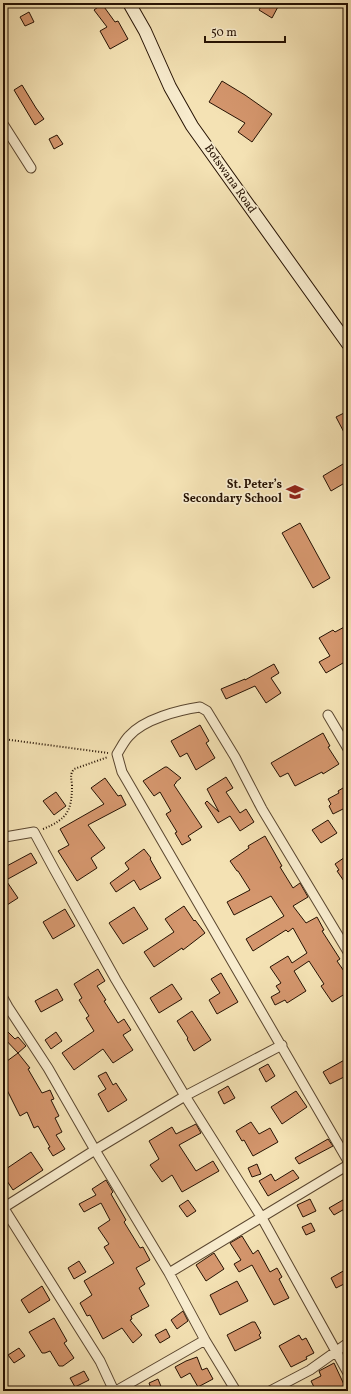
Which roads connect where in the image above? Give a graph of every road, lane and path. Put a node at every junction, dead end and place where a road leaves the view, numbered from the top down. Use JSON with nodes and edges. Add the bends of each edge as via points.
{"nodes":[{"id":1,"x":129,"y":3,"type":"edge"},
{"id":2,"x":3,"y":124,"type":"edge"},
{"id":3,"x":31,"y":168,"type":"dead end"},
{"id":4,"x":348,"y":344,"type":"edge"},
{"id":5,"x":328,"y":715,"type":"dead end"},
{"id":6,"x":3,"y":739,"type":"edge"},
{"id":7,"x":348,"y":748,"type":"edge"},
{"id":8,"x":117,"y":754,"type":"junction"},
{"id":9,"x":34,"y":832,"type":"junction"},
{"id":10,"x":3,"y":837,"type":"edge"},
{"id":11,"x":348,"y":952,"type":"edge"},
{"id":12,"x":3,"y":998,"type":"edge"},
{"id":13,"x":282,"y":1045,"type":"junction"},
{"id":14,"x":185,"y":1096,"type":"junction"},
{"id":15,"x":96,"y":1150,"type":"junction"},
{"id":16,"x":348,"y":1161,"type":"edge"},
{"id":17,"x":348,"y":1165,"type":"edge"},
{"id":18,"x":3,"y":1208,"type":"edge"},
{"id":19,"x":262,"y":1218,"type":"junction"},
{"id":20,"x":169,"y":1273,"type":"junction"},
{"id":21,"x":205,"y":1340,"type":"junction"},
{"id":22,"x":348,"y":1343,"type":"edge"},
{"id":23,"x":335,"y":1351,"type":"junction"},
{"id":24,"x":348,"y":1373,"type":"edge"},
{"id":25,"x":115,"y":1391,"type":"edge"},
{"id":26,"x":236,"y":1391,"type":"edge"},
{"id":27,"x":270,"y":1391,"type":"edge"}],
"edges":[{"from":1,"to":4,"type":"street","name":"Botswana Road","via":[[192,126]]},
{"from":2,"to":3,"type":"street"},
{"from":5,"to":7,"type":"street"},
{"from":6,"to":8,"type":"path"},
{"from":8,"to":9,"type":"path","via":[[74,769],[71,773],[72,803],[67,815]]},
{"from":8,"to":11,"type":"street","via":[[128,736],[143,724],[191,709],[200,708],[207,711],[262,809]]},
{"from":8,"to":13,"type":"street","via":[[122,772]]},
{"from":9,"to":10,"type":"street"},
{"from":9,"to":14,"type":"street","via":[[102,955]]},
{"from":12,"to":15,"type":"street"},
{"from":13,"to":14,"type":"street"},
{"from":13,"to":16,"type":"street"},
{"from":14,"to":15,"type":"street"},
{"from":14,"to":19,"type":"street"},
{"from":15,"to":18,"type":"street"},
{"from":15,"to":20,"type":"street"},
{"from":17,"to":19,"type":"street"},
{"from":18,"to":25,"type":"street","via":[[100,1361]]},
{"from":19,"to":20,"type":"street"},
{"from":19,"to":23,"type":"street"},
{"from":20,"to":21,"type":"street"},
{"from":21,"to":25,"type":"street"},
{"from":21,"to":26,"type":"street"},
{"from":22,"to":23,"type":"street"},
{"from":23,"to":24,"type":"street"},
{"from":23,"to":27,"type":"street","via":[[310,1370]]}]}
